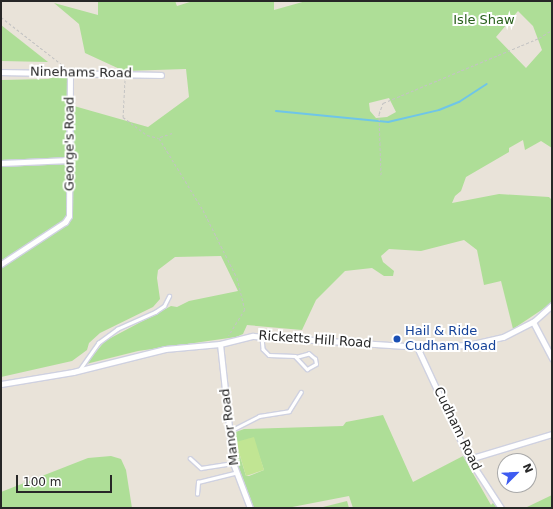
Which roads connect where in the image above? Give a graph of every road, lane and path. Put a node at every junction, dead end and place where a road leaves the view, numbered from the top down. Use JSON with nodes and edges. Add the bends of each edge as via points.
{"nodes":[{"id":1,"x":1,"y":17,"type":"edge"},
{"id":2,"x":552,"y":30,"type":"edge"},
{"id":3,"x":1,"y":72,"type":"edge"},
{"id":4,"x":70,"y":72,"type":"junction"},
{"id":5,"x":126,"y":74,"type":"junction"},
{"id":6,"x":161,"y":75,"type":"dead end"},
{"id":7,"x":172,"y":133,"type":"dead end"},
{"id":8,"x":159,"y":138,"type":"junction"},
{"id":9,"x":70,"y":160,"type":"junction"},
{"id":10,"x":1,"y":163,"type":"edge"},
{"id":11,"x":382,"y":175,"type":"dead end"},
{"id":12,"x":1,"y":264,"type":"edge"},
{"id":13,"x":169,"y":296,"type":"dead end"},
{"id":14,"x":552,"y":305,"type":"edge"},
{"id":15,"x":533,"y":322,"type":"junction"},
{"id":16,"x":262,"y":336,"type":"junction"},
{"id":17,"x":230,"y":342,"type":"junction"},
{"id":18,"x":220,"y":344,"type":"junction"},
{"id":19,"x":417,"y":347,"type":"junction"},
{"id":20,"x":298,"y":358,"type":"junction"},
{"id":21,"x":552,"y":358,"type":"edge"},
{"id":22,"x":80,"y":370,"type":"junction"},
{"id":23,"x":1,"y":384,"type":"edge"},
{"id":24,"x":301,"y":392,"type":"dead end"},
{"id":25,"x":230,"y":431,"type":"junction"},
{"id":26,"x":552,"y":434,"type":"edge"},
{"id":27,"x":190,"y":458,"type":"dead end"},
{"id":28,"x":469,"y":459,"type":"junction"},
{"id":29,"x":233,"y":463,"type":"junction"},
{"id":30,"x":235,"y":473,"type":"junction"},
{"id":31,"x":197,"y":494,"type":"dead end"},
{"id":32,"x":250,"y":508,"type":"edge"},
{"id":33,"x":501,"y":508,"type":"edge"}],
"edges":[{"from":1,"to":4,"type":"path"},
{"from":2,"to":11,"type":"path","via":[[539,38],[384,103],[379,114]]},
{"from":3,"to":4,"type":"street","name":"Ninehams Road"},
{"from":4,"to":5,"type":"street","name":"Ninehams Road"},
{"from":4,"to":9,"type":"street","name":"George's Road"},
{"from":5,"to":6,"type":"street","name":"Ninehams Road"},
{"from":5,"to":8,"type":"path","via":[[123,116],[147,135]]},
{"from":7,"to":8,"type":"path"},
{"from":8,"to":17,"type":"path","via":[[203,210],[236,278],[245,309],[228,335]]},
{"from":9,"to":10,"type":"street"},
{"from":9,"to":12,"type":"street","name":"George's Road","via":[[69,216],[66,222]]},
{"from":13,"to":22,"type":"lane","via":[[164,306],[117,329],[98,344]]},
{"from":14,"to":15,"type":"street","name":"Ricketts Hill Road"},
{"from":15,"to":19,"type":"street","name":"Ricketts Hill Road","via":[[503,338],[468,345]]},
{"from":15,"to":21,"type":"street"},
{"from":16,"to":17,"type":"street","name":"Ricketts Hill Road"},
{"from":16,"to":19,"type":"street","name":"Ricketts Hill Road"},
{"from":16,"to":20,"type":"lane","via":[[262,347],[267,354]]},
{"from":17,"to":18,"type":"street","name":"Ricketts Hill Road"},
{"from":18,"to":22,"type":"street","name":"Ricketts Hill Road","via":[[165,349]]},
{"from":18,"to":25,"type":"street","name":"Manor Road"},
{"from":19,"to":28,"type":"street","name":"Cudham Road"},
{"from":20,"to":20,"type":"lane","via":[[309,354],[315,359],[316,364],[306,368]]},
{"from":22,"to":23,"type":"street","name":"Ricketts Hill Road"},
{"from":24,"to":25,"type":"lane","via":[[288,411],[259,416]]},
{"from":25,"to":29,"type":"street","name":"Manor Road"},
{"from":26,"to":28,"type":"street"},
{"from":27,"to":29,"type":"lane","via":[[201,468]]},
{"from":28,"to":33,"type":"street","name":"Cudham Road"},
{"from":29,"to":30,"type":"street","name":"Manor Road"},
{"from":30,"to":31,"type":"lane","via":[[198,482]]},
{"from":30,"to":32,"type":"street","name":"Manor Road"}]}
